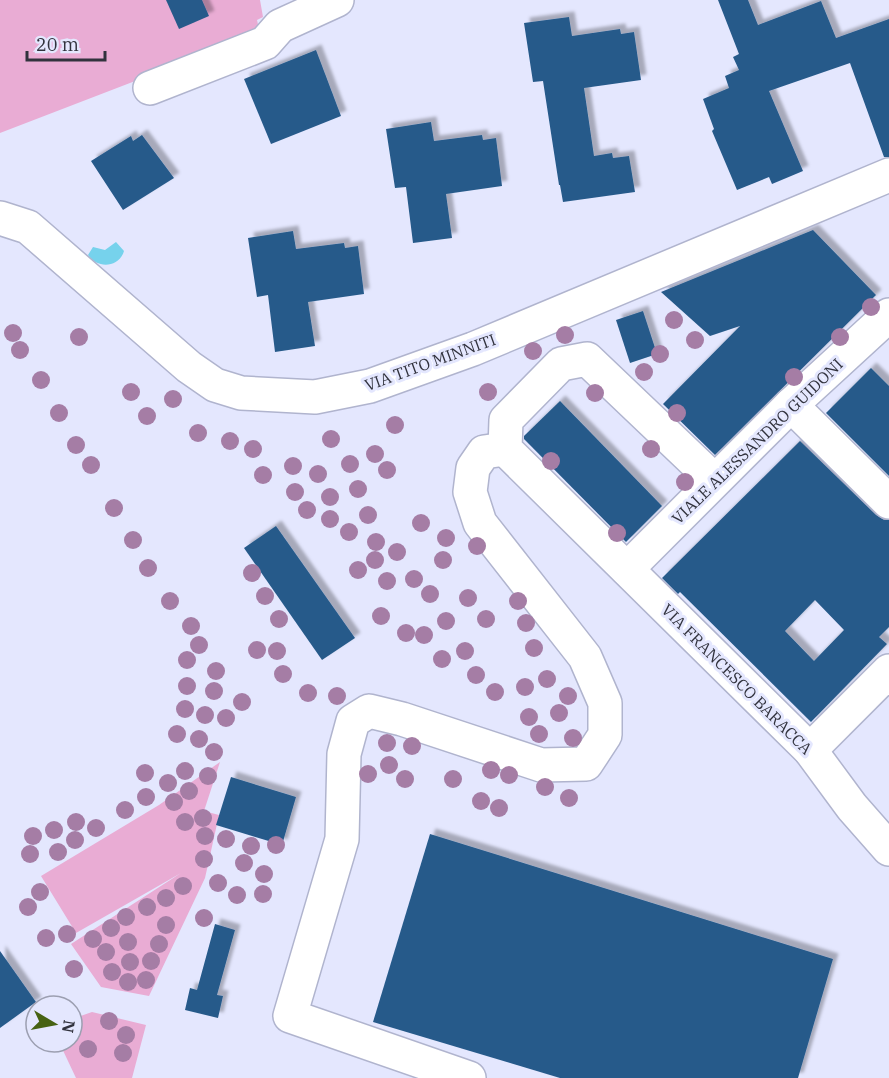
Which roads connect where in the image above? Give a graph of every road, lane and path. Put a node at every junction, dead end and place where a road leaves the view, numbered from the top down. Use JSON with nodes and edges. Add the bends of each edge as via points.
{"nodes":[{"id":1,"x":337,"y":0,"type":"edge"},
{"id":2,"x":150,"y":88,"type":"dead end"},
{"id":3,"x":889,"y":175,"type":"edge"},
{"id":4,"x":0,"y":218,"type":"edge"},
{"id":5,"x":889,"y":315,"type":"edge"},
{"id":6,"x":791,"y":405,"type":"junction"},
{"id":7,"x":505,"y":449,"type":"junction"},
{"id":8,"x":714,"y":480,"type":"junction"},
{"id":9,"x":889,"y":502,"type":"edge"},
{"id":10,"x":627,"y":569,"type":"junction"},
{"id":11,"x":889,"y":671,"type":"edge"},
{"id":12,"x":810,"y":750,"type":"junction"},
{"id":13,"x":889,"y":849,"type":"edge"},
{"id":14,"x":469,"y":1078,"type":"edge"}],
"edges":[{"from":1,"to":2,"type":"street","via":[[280,26],[265,43]]},
{"from":3,"to":4,"type":"street","name":"VIA TITO MINNITI","via":[[473,349],[370,386],[315,397],[241,393],[215,385],[189,367],[28,227]]},
{"from":5,"to":6,"type":"street","name":"VIALE ALESSANDRO GUIDONI"},
{"from":6,"to":8,"type":"street","name":"VIALE ALESSANDRO GUIDONI"},
{"from":6,"to":9,"type":"street"},
{"from":7,"to":8,"type":"street","via":[[506,420],[561,364],[587,359]]},
{"from":7,"to":10,"type":"street","name":"VIA FRANCESCO BARACCA"},
{"from":7,"to":14,"type":"street","via":[[484,452],[473,468],[470,492],[480,523],[585,657],[605,703],[605,735],[586,764],[541,765],[402,718],[369,711],[353,721],[344,754],[342,839],[290,1016]]},
{"from":8,"to":10,"type":"street","name":"VIALE ALESSANDRO GUIDONI"},
{"from":10,"to":12,"type":"street","name":"VIA FRANCESCO BARACCA"},
{"from":11,"to":12,"type":"street"},
{"from":12,"to":13,"type":"street","name":"VIA FRANCESCO BARACCA"}]}
